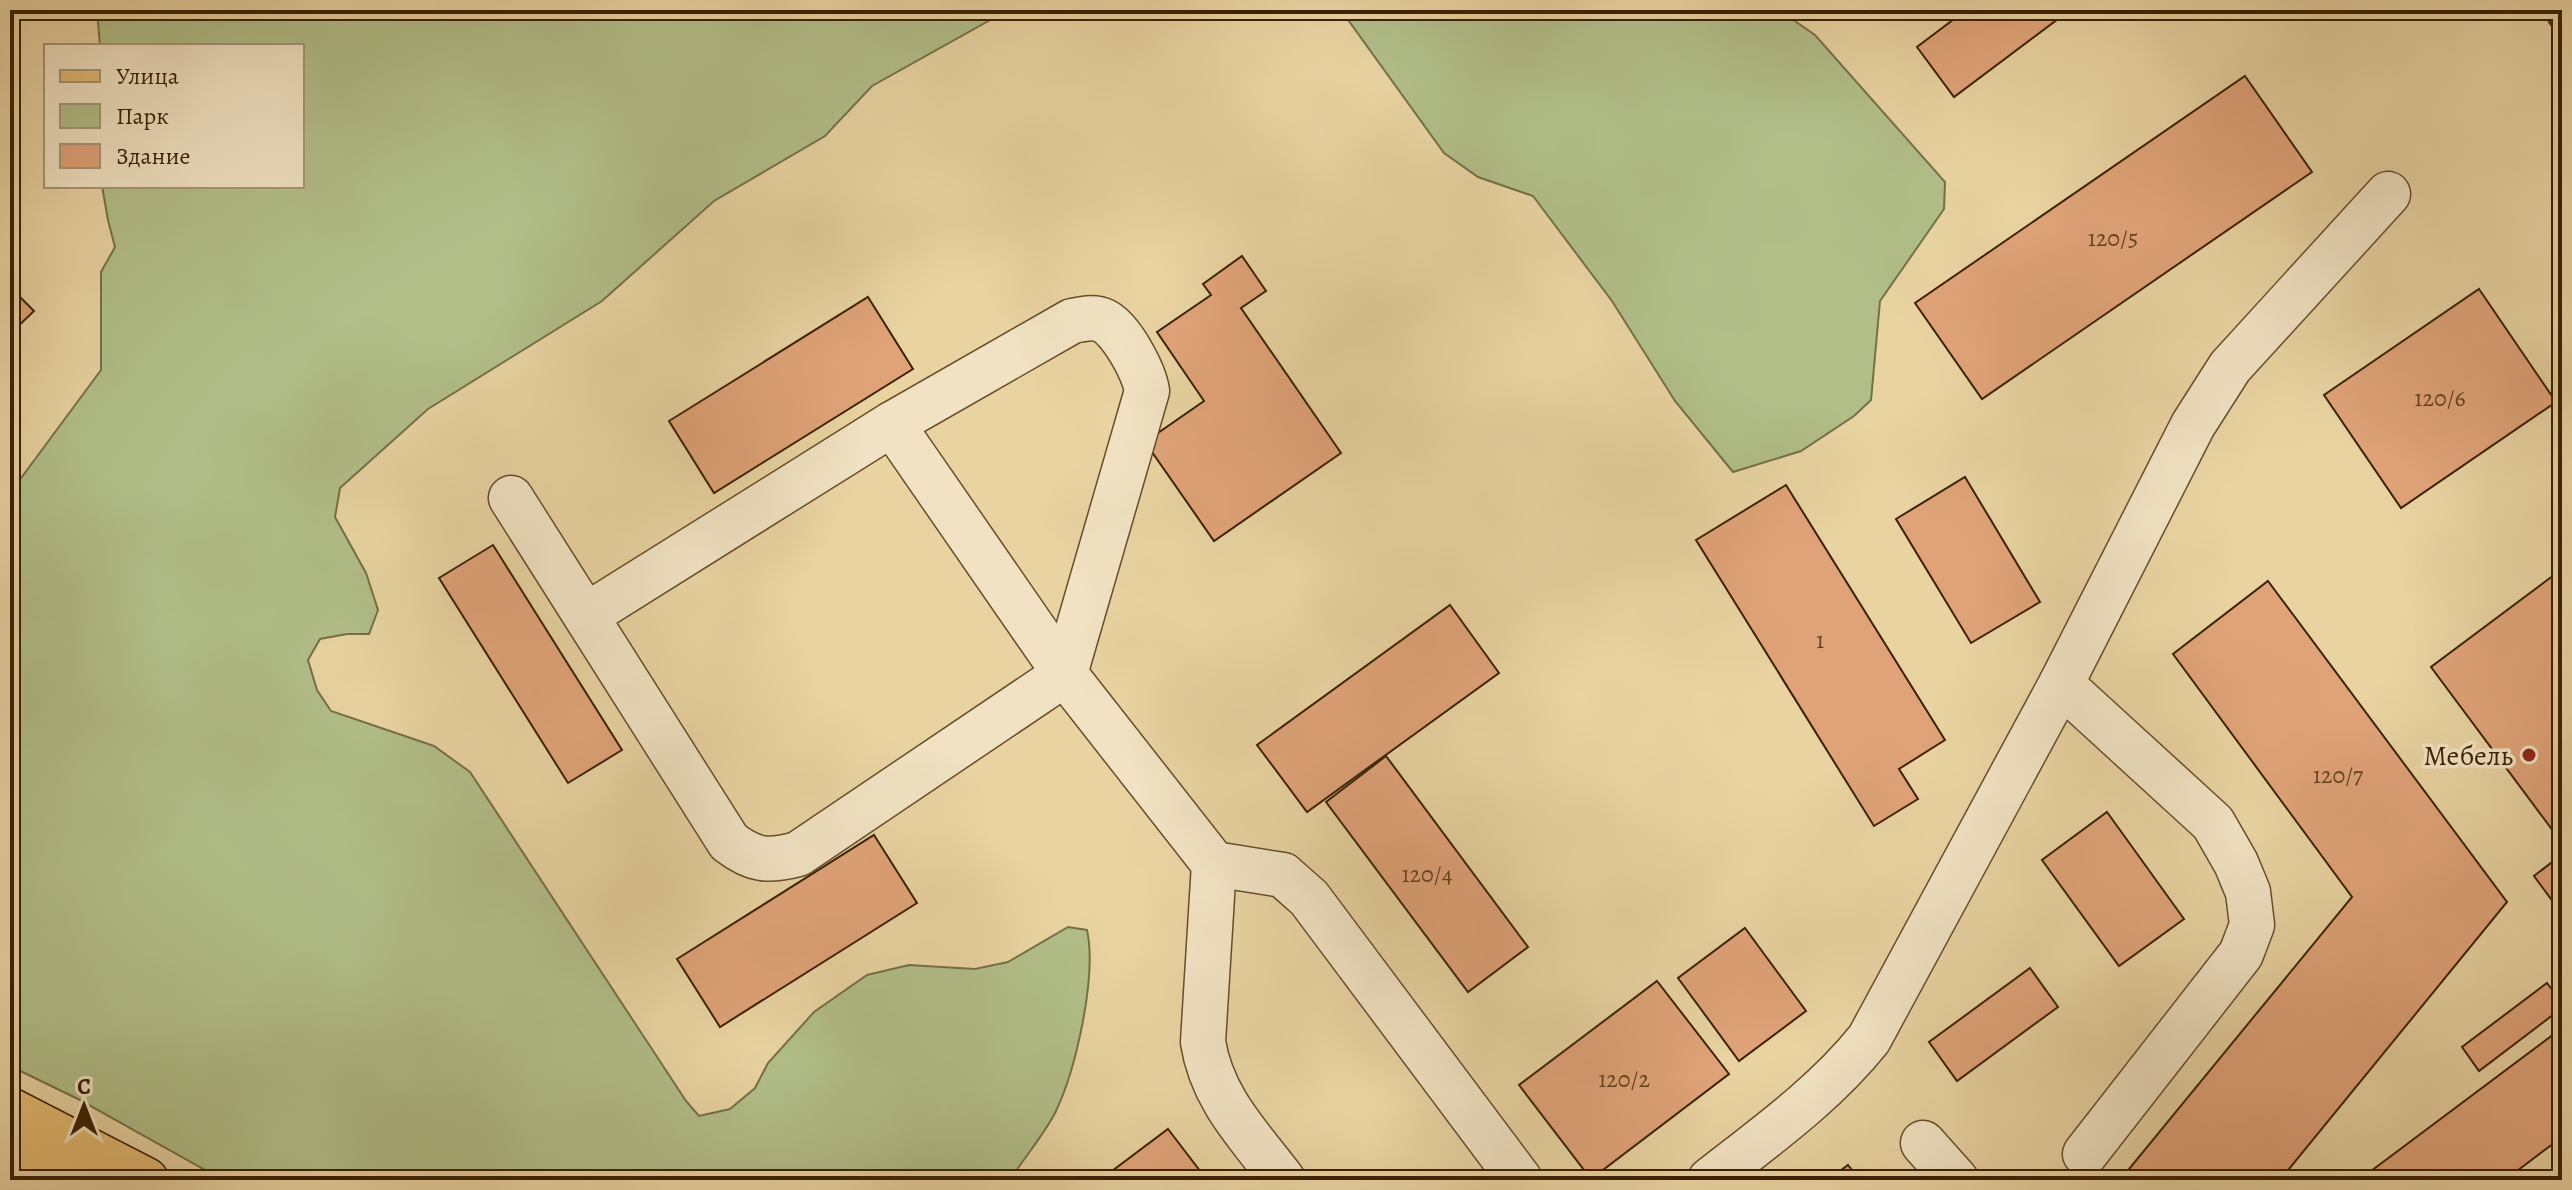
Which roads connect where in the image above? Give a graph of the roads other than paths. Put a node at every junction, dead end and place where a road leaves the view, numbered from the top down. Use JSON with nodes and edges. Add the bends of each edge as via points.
{"nodes":[{"id":1,"x":2388,"y":194,"type":"dead end"},
{"id":2,"x":892,"y":424,"type":"junction"},
{"id":3,"x":511,"y":498,"type":"dead end"},
{"id":4,"x":587,"y":615,"type":"junction"},
{"id":5,"x":1065,"y":674,"type":"junction"},
{"id":6,"x":2061,"y":684,"type":"junction"},
{"id":7,"x":1214,"y":864,"type":"junction"},
{"id":8,"x":10,"y":1110,"type":"edge"},
{"id":9,"x":1923,"y":1143,"type":"dead end"},
{"id":10,"x":10,"y":1146,"type":"edge"},
{"id":11,"x":2085,"y":1154,"type":"dead end"},
{"id":12,"x":79,"y":1180,"type":"edge"},
{"id":13,"x":146,"y":1180,"type":"edge"},
{"id":14,"x":1283,"y":1180,"type":"edge"},
{"id":15,"x":1520,"y":1180,"type":"edge"},
{"id":16,"x":1710,"y":1180,"type":"edge"},
{"id":17,"x":1956,"y":1180,"type":"edge"}],
"edges":[{"from":1,"to":6,"type":"lane","via":[[2230,367],[2193,425]]},
{"from":2,"to":4,"type":"lane"},
{"from":2,"to":5,"type":"lane"},
{"from":2,"to":5,"type":"lane","via":[[1072,321],[1090,317],[1115,329],[1144,375],[1147,391]]},
{"from":3,"to":4,"type":"lane"},
{"from":4,"to":5,"type":"lane","via":[[729,842],[747,855],[774,860],[798,854]]},
{"from":5,"to":7,"type":"lane"},
{"from":6,"to":11,"type":"lane","via":[[2213,823],[2248,892],[2252,925],[2241,954]]},
{"from":6,"to":16,"type":"lane","via":[[1869,1039],[1807,1103]]},
{"from":7,"to":14,"type":"lane","via":[[1203,1042],[1207,1066],[1219,1095]]},
{"from":7,"to":15,"type":"lane","via":[[1283,875],[1309,898]]},
{"from":8,"to":13,"type":"main road"},
{"from":9,"to":17,"type":"lane"},
{"from":10,"to":12,"type":"main road"}]}
